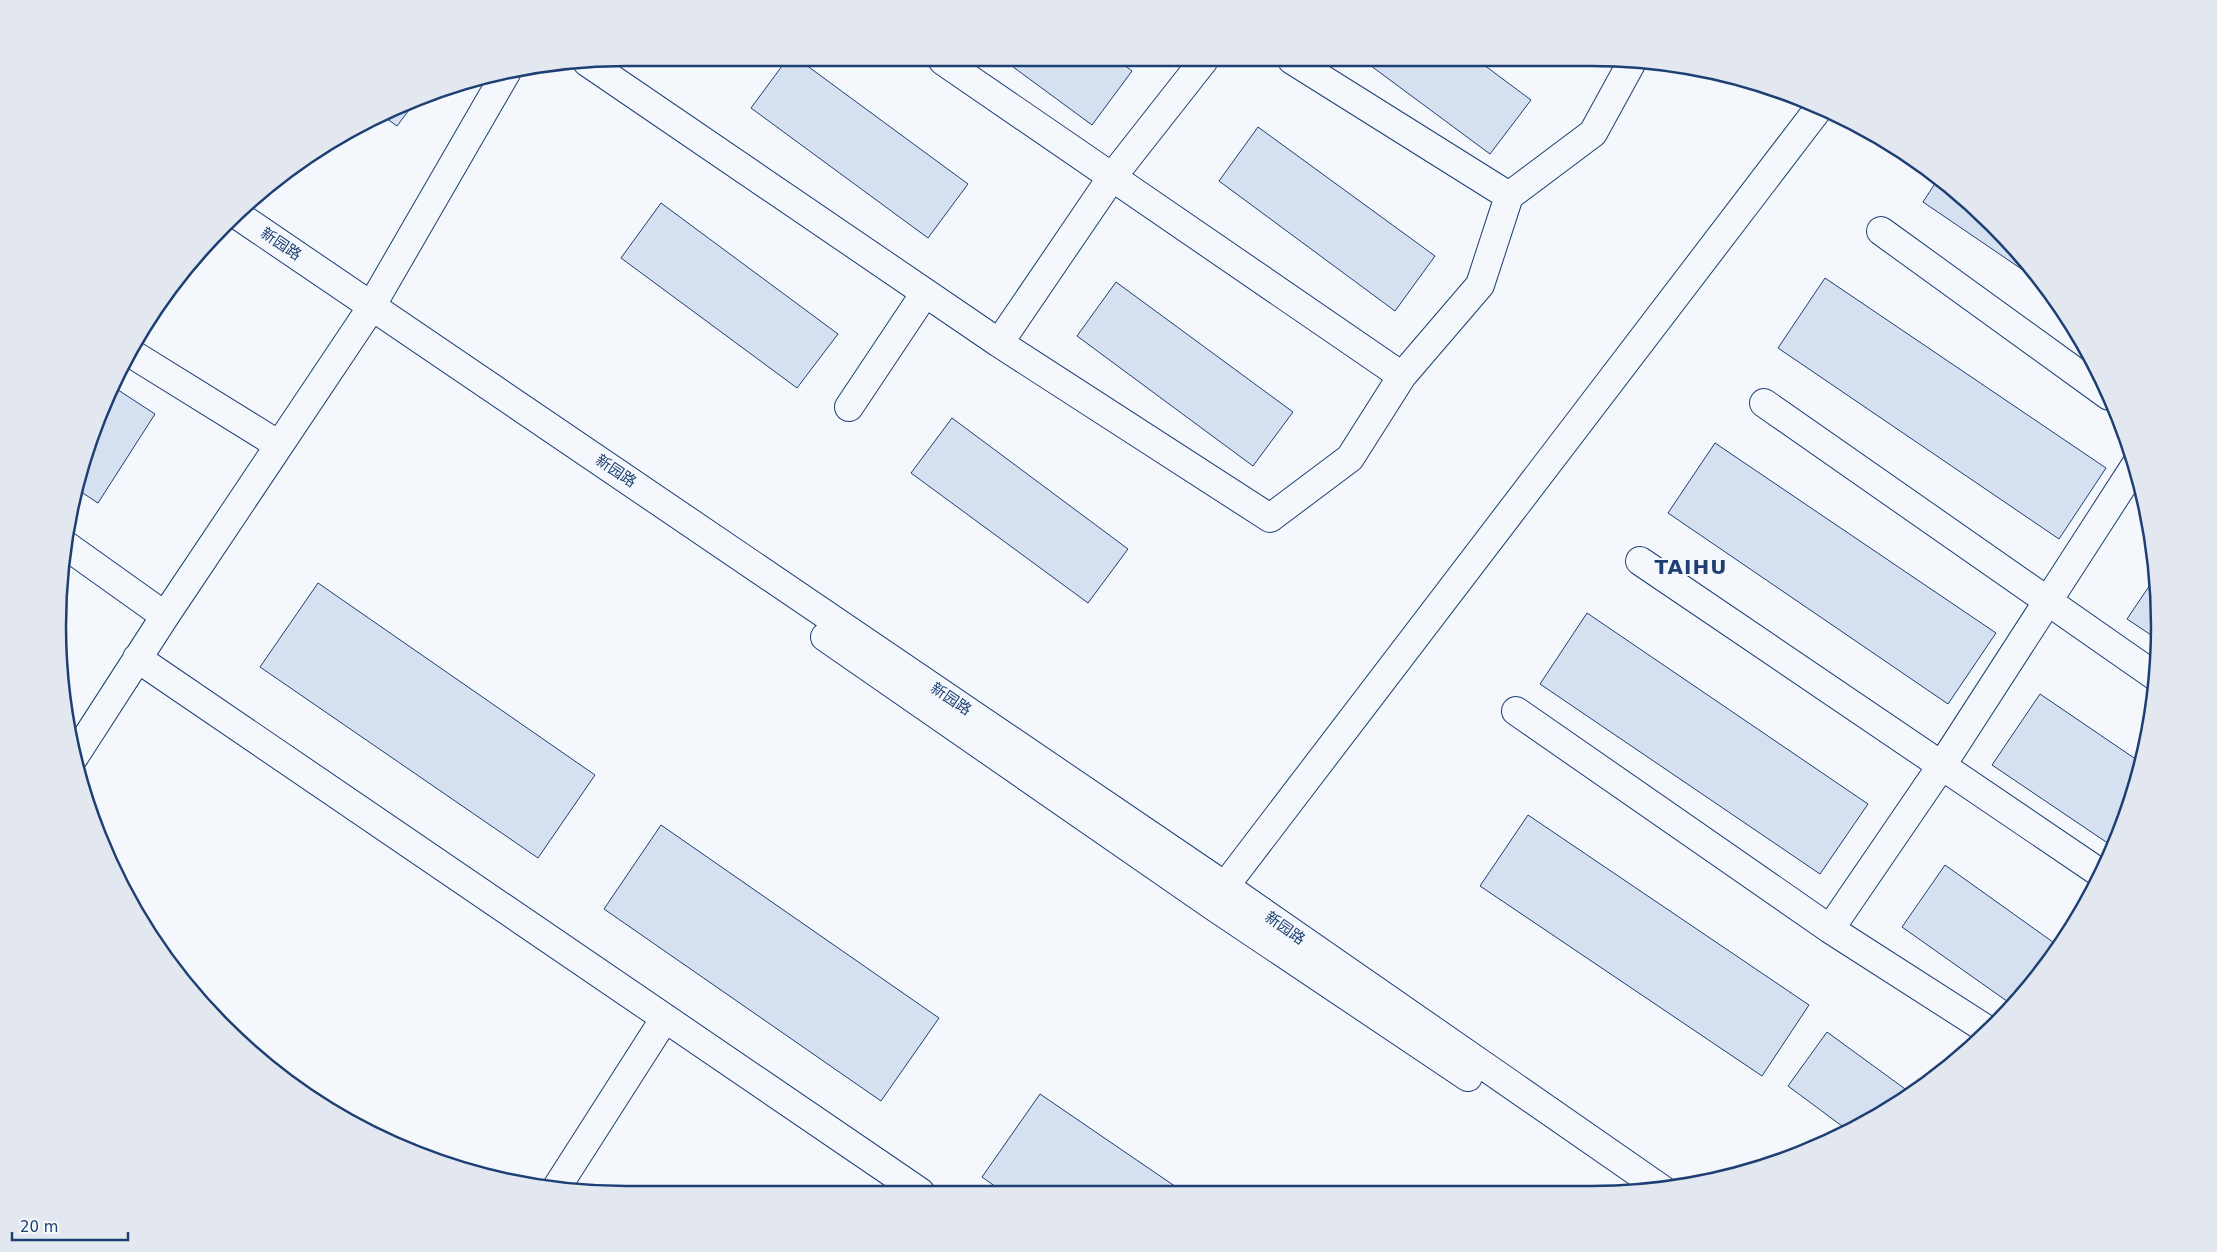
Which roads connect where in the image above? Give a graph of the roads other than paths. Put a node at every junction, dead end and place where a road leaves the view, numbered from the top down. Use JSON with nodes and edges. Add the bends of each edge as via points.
{"nodes":[{"id":1,"x":950,"y":66,"type":"edge"},
{"id":2,"x":1199,"y":66,"type":"edge"},
{"id":3,"x":1302,"y":66,"type":"edge"},
{"id":4,"x":594,"y":67,"type":"edge"},
{"id":5,"x":1629,"y":67,"type":"edge"},
{"id":6,"x":502,"y":80,"type":"edge"},
{"id":7,"x":1815,"y":113,"type":"edge"},
{"id":8,"x":1112,"y":177,"type":"junction"},
{"id":9,"x":1509,"y":196,"type":"junction"},
{"id":10,"x":242,"y":219,"type":"edge"},
{"id":11,"x":232,"y":229,"type":"edge"},
{"id":12,"x":1881,"y":231,"type":"dead end"},
{"id":13,"x":925,"y":293,"type":"junction"},
{"id":14,"x":368,"y":311,"type":"junction"},
{"id":15,"x":999,"y":343,"type":"junction"},
{"id":16,"x":136,"y":356,"type":"edge"},
{"id":17,"x":1402,"y":376,"type":"junction"},
{"id":18,"x":2097,"y":387,"type":"edge"},
{"id":19,"x":1764,"y":403,"type":"dead end"},
{"id":20,"x":849,"y":407,"type":"dead end"},
{"id":21,"x":279,"y":445,"type":"junction"},
{"id":22,"x":2130,"y":474,"type":"edge"},
{"id":23,"x":72,"y":549,"type":"edge"},
{"id":24,"x":1640,"y":561,"type":"dead end"},
{"id":25,"x":2048,"y":600,"type":"junction"},
{"id":26,"x":165,"y":616,"type":"junction"},
{"id":27,"x":137,"y":658,"type":"junction"},
{"id":28,"x":2149,"y":672,"type":"edge"},
{"id":29,"x":1516,"y":711,"type":"dead end"},
{"id":30,"x":80,"y":748,"type":"edge"},
{"id":31,"x":1942,"y":765,"type":"junction"},
{"id":32,"x":2095,"y":870,"type":"edge"},
{"id":33,"x":1219,"y":896,"type":"junction"},
{"id":34,"x":1830,"y":929,"type":"junction"},
{"id":35,"x":665,"y":1018,"type":"junction"},
{"id":36,"x":1982,"y":1027,"type":"edge"},
{"id":37,"x":560,"y":1182,"type":"edge"},
{"id":38,"x":1651,"y":1182,"type":"edge"},
{"id":39,"x":1629,"y":1185,"type":"edge"},
{"id":40,"x":911,"y":1186,"type":"edge"}],
"edges":[{"from":1,"to":8,"type":"street"},
{"from":2,"to":8,"type":"street"},
{"from":3,"to":9,"type":"street"},
{"from":4,"to":13,"type":"street"},
{"from":5,"to":9,"type":"street","via":[[1593,133]]},
{"from":6,"to":14,"type":"street"},
{"from":7,"to":33,"type":"street"},
{"from":8,"to":15,"type":"street"},
{"from":8,"to":17,"type":"street"},
{"from":9,"to":17,"type":"street","via":[[1480,285]]},
{"from":10,"to":14,"type":"street","name":"新园路"},
{"from":11,"to":14,"type":"street","name":"新园路"},
{"from":12,"to":18,"type":"street"},
{"from":13,"to":15,"type":"street"},
{"from":13,"to":20,"type":"street"},
{"from":14,"to":21,"type":"street"},
{"from":14,"to":33,"type":"street","name":"新园路"},
{"from":15,"to":17,"type":"street","via":[[1270,518],[1350,458]]},
{"from":16,"to":21,"type":"street"},
{"from":19,"to":25,"type":"street"},
{"from":21,"to":26,"type":"street"},
{"from":22,"to":25,"type":"street"},
{"from":23,"to":26,"type":"street"},
{"from":24,"to":31,"type":"street"},
{"from":25,"to":28,"type":"street"},
{"from":25,"to":31,"type":"street"},
{"from":26,"to":27,"type":"street"},
{"from":27,"to":30,"type":"street"},
{"from":27,"to":35,"type":"street"},
{"from":29,"to":34,"type":"street"},
{"from":31,"to":32,"type":"street"},
{"from":31,"to":34,"type":"street"},
{"from":33,"to":38,"type":"street","name":"新园路"},
{"from":33,"to":39,"type":"street","name":"新园路"},
{"from":34,"to":36,"type":"street"},
{"from":35,"to":37,"type":"street"},
{"from":35,"to":40,"type":"street"}]}
